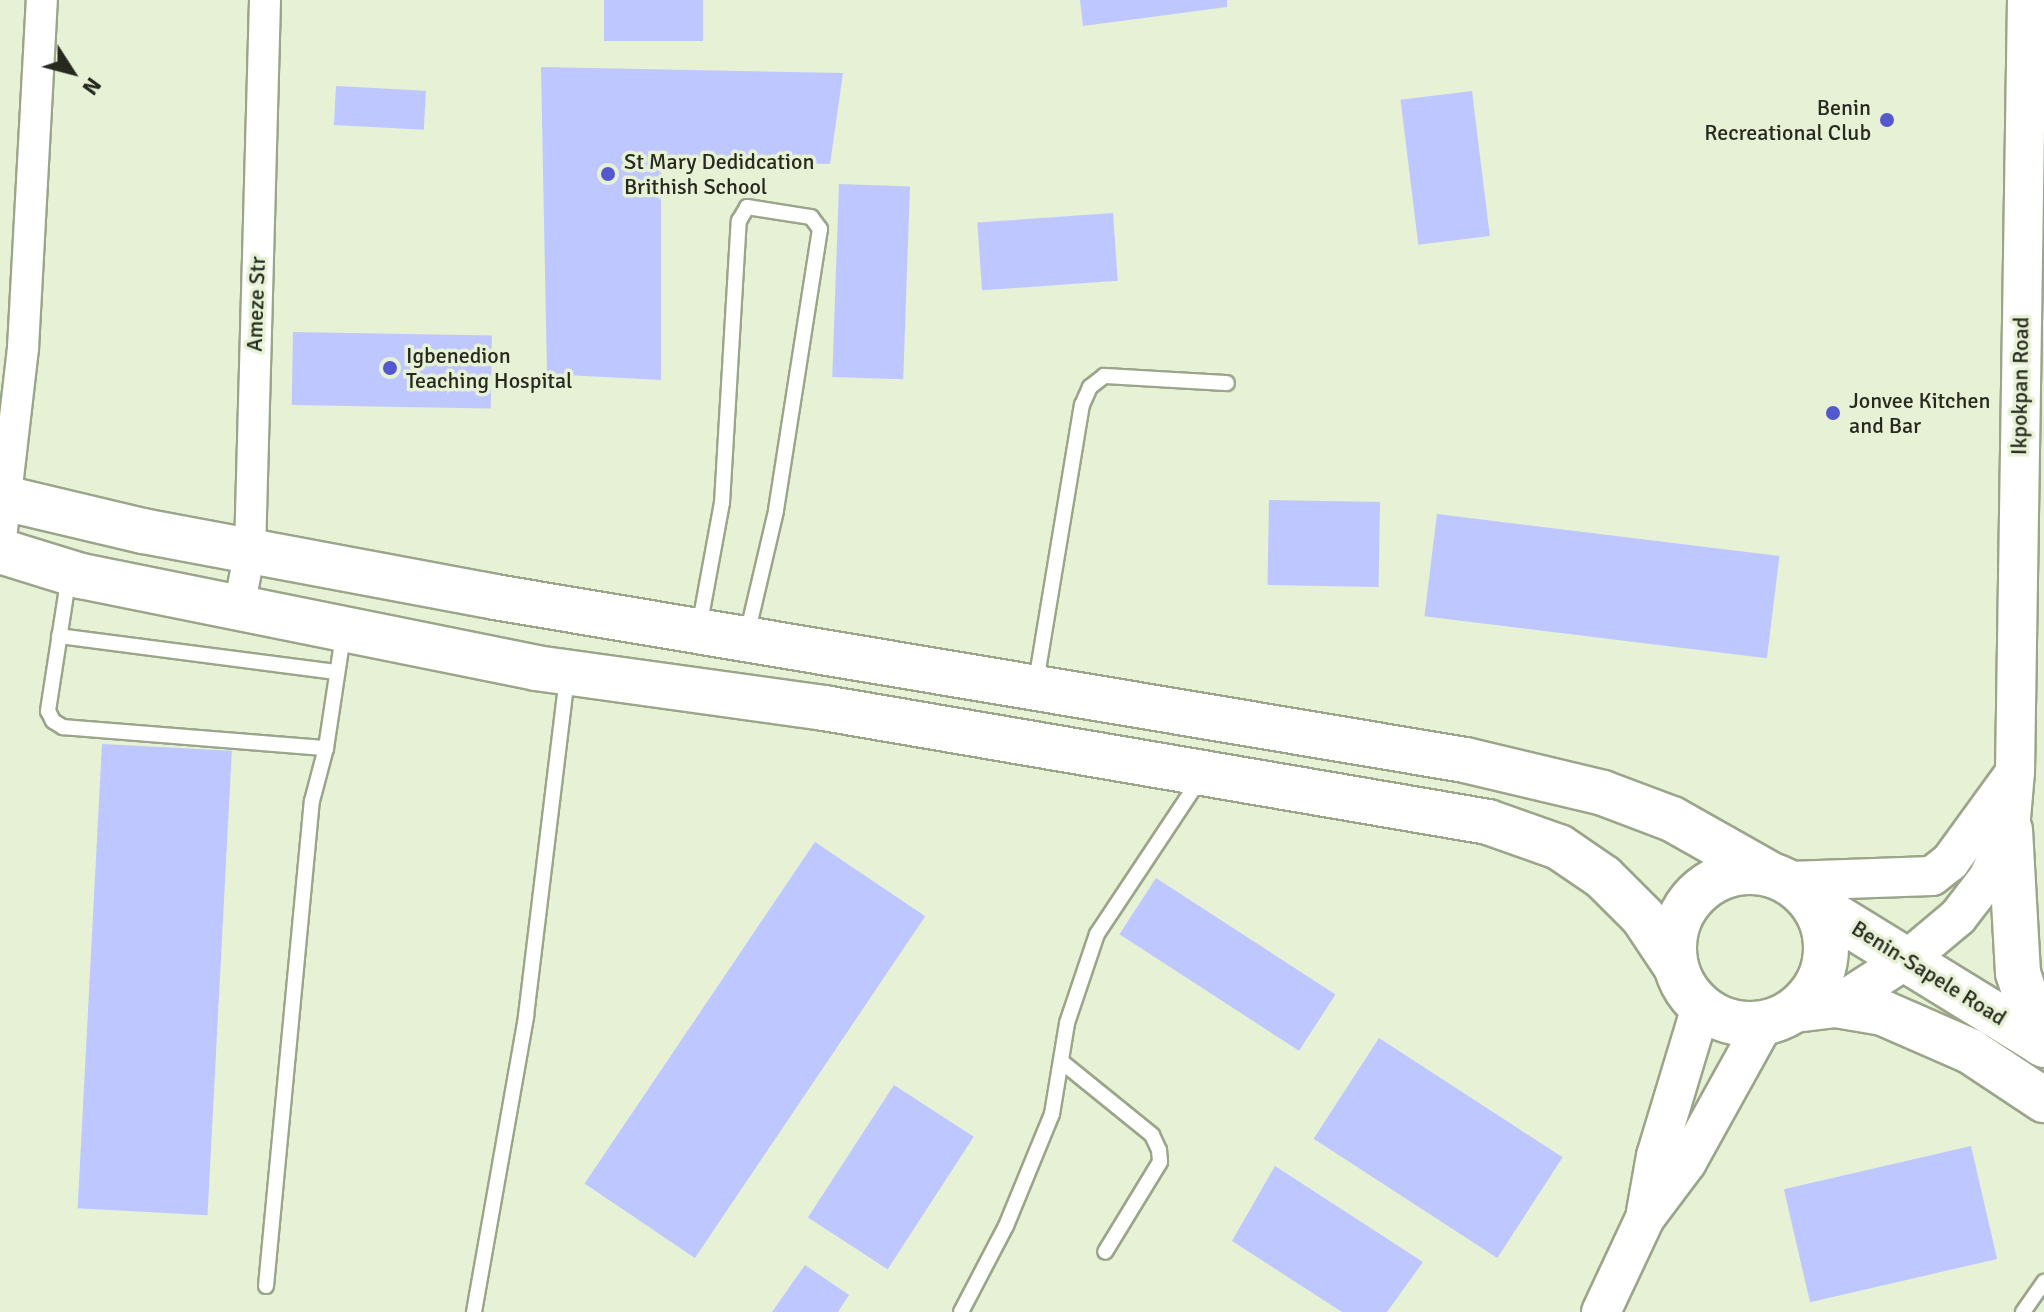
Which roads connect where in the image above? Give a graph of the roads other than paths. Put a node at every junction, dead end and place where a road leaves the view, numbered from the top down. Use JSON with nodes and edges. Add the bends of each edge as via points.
{"nodes":[{"id":1,"x":42,"y":0,"type":"edge"},
{"id":2,"x":265,"y":0,"type":"edge"},
{"id":3,"x":2027,"y":0,"type":"edge"},
{"id":4,"x":2033,"y":183,"type":"edge"},
{"id":5,"x":1227,"y":383,"type":"dead end"},
{"id":6,"x":2,"y":497,"type":"edge"},
{"id":7,"x":0,"y":549,"type":"edge"},
{"id":8,"x":250,"y":551,"type":"junction"},
{"id":9,"x":69,"y":573,"type":"junction"},
{"id":10,"x":239,"y":607,"type":"junction"},
{"id":11,"x":344,"y":627,"type":"junction"},
{"id":12,"x":698,"y":631,"type":"junction"},
{"id":13,"x":59,"y":636,"type":"junction"},
{"id":14,"x":746,"y":639,"type":"junction"},
{"id":15,"x":337,"y":672,"type":"junction"},
{"id":16,"x":567,"y":672,"type":"junction"},
{"id":17,"x":1035,"y":687,"type":"junction"},
{"id":18,"x":326,"y":748,"type":"junction"},
{"id":19,"x":2015,"y":772,"type":"junction"},
{"id":20,"x":1202,"y":775,"type":"junction"},
{"id":21,"x":2010,"y":830,"type":"junction"},
{"id":22,"x":1789,"y":885,"type":"junction"},
{"id":23,"x":1909,"y":958,"type":"junction"},
{"id":24,"x":1675,"y":965,"type":"junction"},
{"id":25,"x":1701,"y":1007,"type":"junction"},
{"id":26,"x":1798,"y":1013,"type":"junction"},
{"id":27,"x":2042,"y":1044,"type":"edge"},
{"id":28,"x":1062,"y":1062,"type":"junction"},
{"id":29,"x":2044,"y":1100,"type":"edge"},
{"id":30,"x":1645,"y":1218,"type":"junction"},
{"id":31,"x":1105,"y":1252,"type":"dead end"},
{"id":32,"x":2044,"y":1282,"type":"edge"},
{"id":33,"x":266,"y":1286,"type":"dead end"},
{"id":34,"x":1603,"y":1311,"type":"edge"},
{"id":35,"x":474,"y":1312,"type":"edge"},
{"id":36,"x":961,"y":1312,"type":"edge"},
{"id":37,"x":2023,"y":1312,"type":"edge"}],
"edges":[{"from":1,"to":6,"type":"street","via":[[23,348]]},
{"from":2,"to":8,"type":"street","name":"Ameze Str"},
{"from":3,"to":4,"type":"street","name":"Ikpokpan Road"},
{"from":4,"to":19,"type":"street","name":"Ikpokpan Road"},
{"from":5,"to":17,"type":"lane","via":[[1104,376],[1090,387],[1082,405]]},
{"from":6,"to":7,"type":"street"},
{"from":6,"to":8,"type":"highway","name":"Benin-Sapele Road"},
{"from":7,"to":9,"type":"highway"},
{"from":8,"to":10,"type":"street","name":"Ameze Str"},
{"from":8,"to":12,"type":"highway","name":"Benin-Sapele Road"},
{"from":9,"to":10,"type":"highway"},
{"from":9,"to":13,"type":"lane"},
{"from":10,"to":11,"type":"highway"},
{"from":11,"to":15,"type":"lane"},
{"from":11,"to":16,"type":"highway"},
{"from":12,"to":14,"type":"highway","name":"Benin-Sapele Road"},
{"from":12,"to":14,"type":"lane","via":[[722,503],[739,221],[747,207],[811,217],[820,229],[776,511]]},
{"from":13,"to":15,"type":"lane"},
{"from":13,"to":18,"type":"lane","via":[[48,711],[63,727]]},
{"from":14,"to":17,"type":"highway","name":"Benin-Sapele Road"},
{"from":15,"to":18,"type":"lane"},
{"from":16,"to":20,"type":"highway","via":[[824,708]]},
{"from":16,"to":35,"type":"lane","via":[[526,1016]]},
{"from":17,"to":22,"type":"highway","name":"Benin-Sapele Road","via":[[1465,760],[1603,793],[1672,819]]},
{"from":18,"to":33,"type":"lane","via":[[310,816]]},
{"from":19,"to":21,"type":"street","name":"Ikpokpan Road"},
{"from":19,"to":22,"type":"street","via":[[1950,862],[1932,876]]},
{"from":20,"to":24,"type":"highway","via":[[1488,822],[1559,847],[1643,917]]},
{"from":20,"to":28,"type":"lane","via":[[1097,934],[1067,1023]]},
{"from":21,"to":23,"type":"street","name":"Ikpokpan Road","via":[[1988,878],[1958,917]]},
{"from":21,"to":27,"type":"highway","via":[[2018,973]]},
{"from":22,"to":23,"type":"highway","name":"Benin-Sapele Road"},
{"from":22,"to":24,"type":"highway","via":[[1740,872],[1716,879],[1695,894],[1674,940]]},
{"from":22,"to":26,"type":"highway","via":[[1823,924],[1825,960]]},
{"from":23,"to":26,"type":"street","name":"Ikpokpan Road"},
{"from":23,"to":27,"type":"highway","name":"Benin-Sapele Road"},
{"from":24,"to":25,"type":"highway"},
{"from":25,"to":26,"type":"highway","via":[[1721,1019]]},
{"from":25,"to":30,"type":"street","via":[[1656,1156]]},
{"from":26,"to":29,"type":"highway","name":"Benin-Sapele Road","via":[[1883,1013],[1970,1051]]},
{"from":26,"to":30,"type":"street"},
{"from":28,"to":31,"type":"lane","via":[[1152,1135],[1159,1150],[1160,1162]]},
{"from":28,"to":36,"type":"lane","via":[[1052,1114],[1006,1226]]},
{"from":30,"to":34,"type":"street"},
{"from":32,"to":37,"type":"lane"}]}
